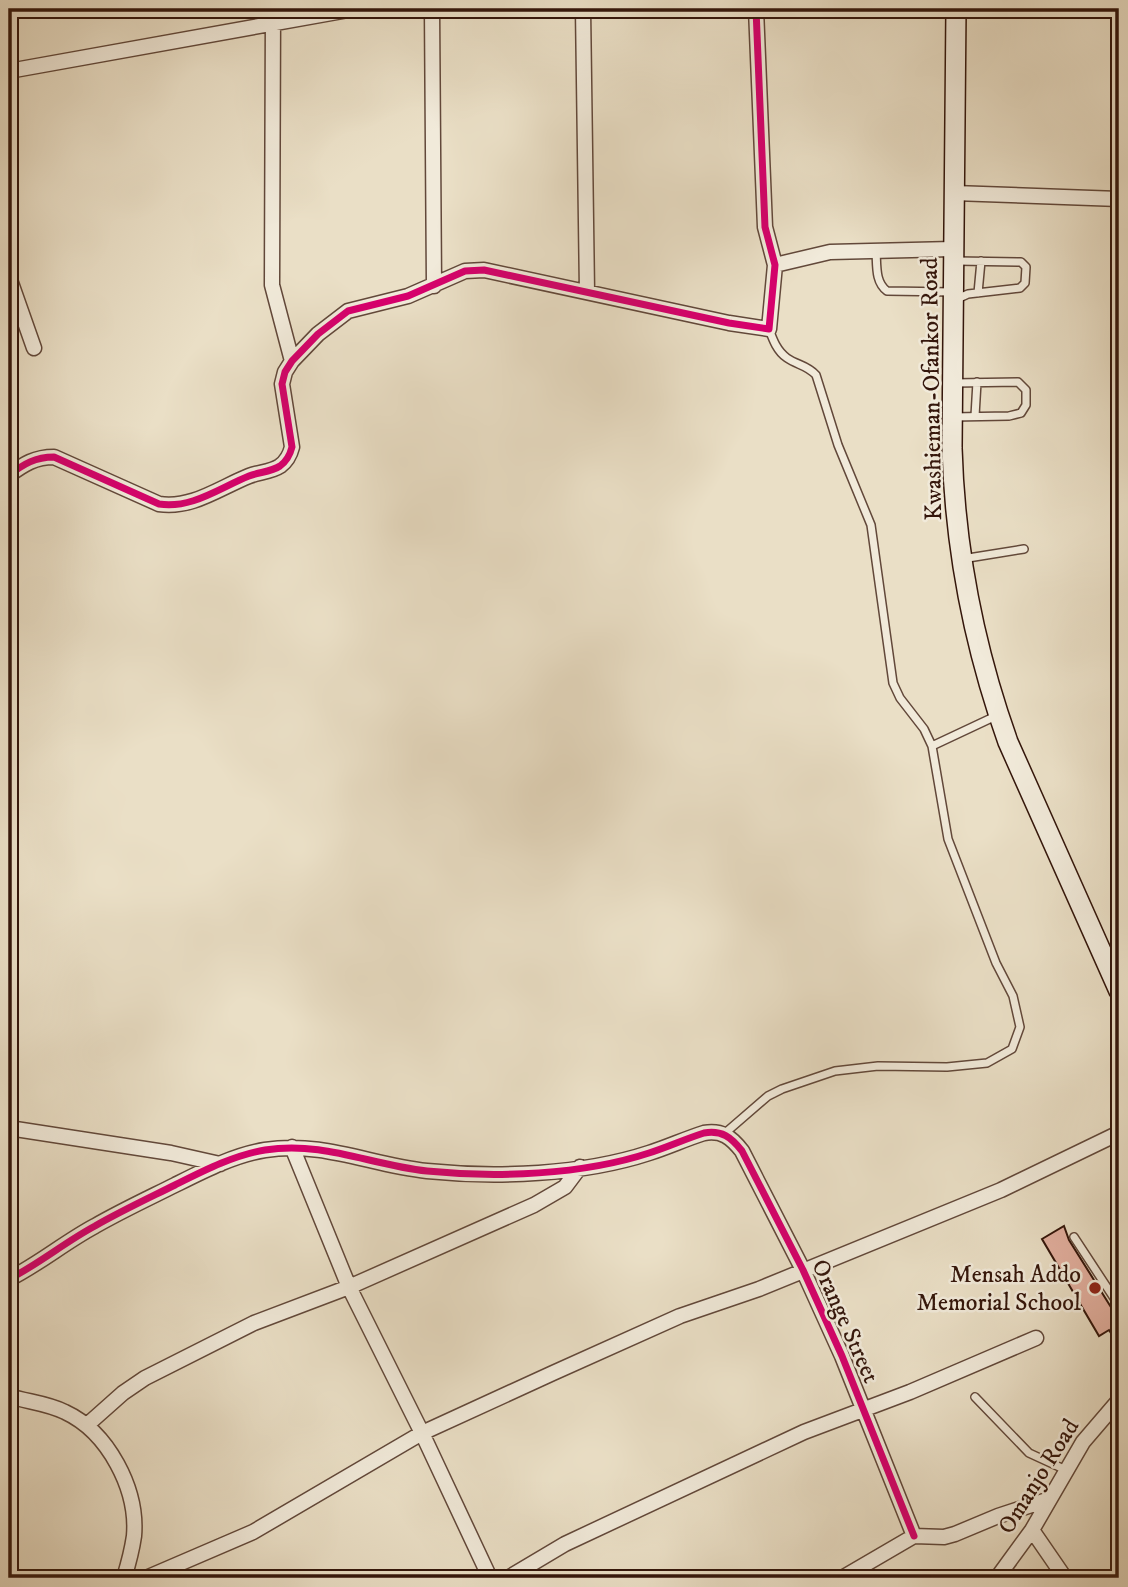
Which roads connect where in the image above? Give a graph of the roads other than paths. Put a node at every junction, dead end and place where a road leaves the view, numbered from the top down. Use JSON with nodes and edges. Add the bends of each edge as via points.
{"nodes":[{"id":1,"x":354,"y":9,"type":"edge"},
{"id":2,"x":432,"y":9,"type":"edge"},
{"id":3,"x":583,"y":9,"type":"edge"},
{"id":4,"x":756,"y":9,"type":"edge"},
{"id":5,"x":956,"y":9,"type":"edge"},
{"id":6,"x":273,"y":16,"type":"edge"},
{"id":7,"x":9,"y":71,"type":"edge"},
{"id":8,"x":954,"y":193,"type":"junction"},
{"id":9,"x":1119,"y":199,"type":"edge"},
{"id":10,"x":876,"y":251,"type":"junction"},
{"id":11,"x":952,"y":255,"type":"junction"},
{"id":12,"x":981,"y":261,"type":"junction"},
{"id":13,"x":775,"y":265,"type":"junction"},
{"id":14,"x":9,"y":277,"type":"edge"},
{"id":15,"x":434,"y":286,"type":"junction"},
{"id":16,"x":587,"y":292,"type":"junction"},
{"id":17,"x":978,"y":293,"type":"junction"},
{"id":18,"x":954,"y":296,"type":"junction"},
{"id":19,"x":769,"y":329,"type":"junction"},
{"id":20,"x":34,"y":348,"type":"dead end"},
{"id":21,"x":292,"y":361,"type":"junction"},
{"id":22,"x":977,"y":382,"type":"junction"},
{"id":23,"x":953,"y":383,"type":"junction"},
{"id":24,"x":975,"y":416,"type":"junction"},
{"id":25,"x":952,"y":417,"type":"junction"},
{"id":26,"x":9,"y":475,"type":"edge"},
{"id":27,"x":1024,"y":549,"type":"dead end"},
{"id":28,"x":961,"y":559,"type":"junction"},
{"id":29,"x":998,"y":715,"type":"junction"},
{"id":30,"x":932,"y":746,"type":"junction"},
{"id":31,"x":1119,"y":991,"type":"edge"},
{"id":32,"x":9,"y":1128,"type":"edge"},
{"id":33,"x":1119,"y":1133,"type":"edge"},
{"id":34,"x":724,"y":1134,"type":"junction"},
{"id":35,"x":292,"y":1147,"type":"junction"},
{"id":36,"x":220,"y":1164,"type":"junction"},
{"id":37,"x":580,"y":1167,"type":"junction"},
{"id":38,"x":1074,"y":1237,"type":"dead end"},
{"id":39,"x":803,"y":1270,"type":"junction"},
{"id":40,"x":9,"y":1279,"type":"edge"},
{"id":41,"x":349,"y":1287,"type":"junction"},
{"id":42,"x":1119,"y":1301,"type":"edge"},
{"id":43,"x":1037,"y":1338,"type":"dead end"},
{"id":44,"x":9,"y":1396,"type":"edge"},
{"id":45,"x":975,"y":1397,"type":"dead end"},
{"id":46,"x":1119,"y":1401,"type":"edge"},
{"id":47,"x":864,"y":1409,"type":"junction"},
{"id":48,"x":88,"y":1425,"type":"junction"},
{"id":49,"x":422,"y":1433,"type":"junction"},
{"id":50,"x":1066,"y":1470,"type":"junction"},
{"id":51,"x":1050,"y":1499,"type":"junction"},
{"id":52,"x":1032,"y":1530,"type":"junction"},
{"id":53,"x":914,"y":1536,"type":"junction"},
{"id":54,"x":124,"y":1578,"type":"edge"},
{"id":55,"x":146,"y":1578,"type":"edge"},
{"id":56,"x":490,"y":1578,"type":"edge"},
{"id":57,"x":508,"y":1578,"type":"edge"},
{"id":58,"x":842,"y":1578,"type":"edge"},
{"id":59,"x":997,"y":1578,"type":"edge"},
{"id":60,"x":1065,"y":1578,"type":"edge"}],
"edges":[{"from":1,"to":6,"type":"street"},
{"from":2,"to":15,"type":"street"},
{"from":3,"to":16,"type":"street"},
{"from":4,"to":13,"type":"street","via":[[765,227]]},
{"from":5,"to":8,"type":"main road","name":"Kwashieman-Ofankor Road"},
{"from":6,"to":7,"type":"street","via":[[241,30]]},
{"from":6,"to":21,"type":"street","via":[[272,285]]},
{"from":8,"to":9,"type":"street"},
{"from":8,"to":11,"type":"main road","name":"Kwashieman-Ofankor Road"},
{"from":10,"to":11,"type":"street"},
{"from":10,"to":13,"type":"street","via":[[830,252]]},
{"from":10,"to":18,"type":"lane","via":[[878,278],[887,291]]},
{"from":11,"to":12,"type":"lane"},
{"from":11,"to":18,"type":"main road","name":"Kwashieman-Ofankor Road"},
{"from":12,"to":17,"type":"lane"},
{"from":12,"to":17,"type":"lane","via":[[1021,262],[1026,267],[1025,283],[1020,288]]},
{"from":13,"to":19,"type":"street"},
{"from":14,"to":20,"type":"street"},
{"from":15,"to":16,"type":"street","via":[[474,270]]},
{"from":15,"to":21,"type":"street","via":[[348,311]]},
{"from":16,"to":19,"type":"street"},
{"from":17,"to":18,"type":"lane"},
{"from":18,"to":23,"type":"main road","name":"Kwashieman-Ofankor Road"},
{"from":19,"to":30,"type":"lane","via":[[788,359],[816,375],[871,525],[893,683]]},
{"from":21,"to":26,"type":"street","via":[[282,384],[292,447],[289,457],[277,468],[198,500],[159,504],[54,457],[39,457]]},
{"from":22,"to":23,"type":"lane"},
{"from":22,"to":24,"type":"lane"},
{"from":22,"to":24,"type":"lane","via":[[1018,382],[1026,390],[1026,405],[1021,413],[1009,416]]},
{"from":23,"to":25,"type":"main road","name":"Kwashieman-Ofankor Road"},
{"from":24,"to":25,"type":"lane"},
{"from":25,"to":28,"type":"main road","name":"Kwashieman-Ofankor Road","via":[[953,493]]},
{"from":27,"to":28,"type":"lane"},
{"from":28,"to":29,"type":"main road","name":"Kwashieman-Ofankor Road"},
{"from":29,"to":30,"type":"lane"},
{"from":29,"to":31,"type":"main road","name":"Kwashieman-Ofankor Road"},
{"from":30,"to":34,"type":"lane","via":[[942,818],[954,859],[1013,996],[1020,1027],[1012,1049],[987,1063],[835,1071],[768,1096]]},
{"from":32,"to":36,"type":"street"},
{"from":33,"to":39,"type":"street","via":[[1001,1190]]},
{"from":34,"to":37,"type":"street","via":[[704,1133],[650,1153]]},
{"from":34,"to":39,"type":"street","name":"Orange Street","via":[[746,1158]]},
{"from":35,"to":36,"type":"street"},
{"from":35,"to":37,"type":"street","via":[[348,1153],[425,1171],[505,1174]]},
{"from":35,"to":41,"type":"street"},
{"from":36,"to":40,"type":"street","via":[[94,1226]]},
{"from":37,"to":41,"type":"street","via":[[556,1194]]},
{"from":38,"to":42,"type":"lane"},
{"from":39,"to":47,"type":"street","name":"Orange Street"},
{"from":39,"to":49,"type":"street","via":[[680,1316]]},
{"from":41,"to":48,"type":"street","via":[[254,1322],[157,1372],[123,1393]]},
{"from":41,"to":49,"type":"street"},
{"from":43,"to":47,"type":"street"},
{"from":44,"to":48,"type":"street","via":[[48,1405]]},
{"from":45,"to":50,"type":"lane","via":[[1029,1453]]},
{"from":46,"to":50,"type":"street","name":"Omanjo Road","via":[[1083,1442]]},
{"from":47,"to":53,"type":"street","name":"Orange Street"},
{"from":47,"to":57,"type":"street","via":[[804,1432],[565,1544]]},
{"from":48,"to":54,"type":"street","via":[[114,1456],[124,1480],[134,1535]]},
{"from":49,"to":55,"type":"street","via":[[253,1532]]},
{"from":49,"to":56,"type":"street"},
{"from":50,"to":51,"type":"street","name":"Omanjo Road"},
{"from":51,"to":52,"type":"street","name":"Omanjo Road"},
{"from":51,"to":53,"type":"street","via":[[944,1537]]},
{"from":52,"to":59,"type":"street","name":"Omanjo Road"},
{"from":52,"to":60,"type":"street"},
{"from":53,"to":58,"type":"street"}]}
